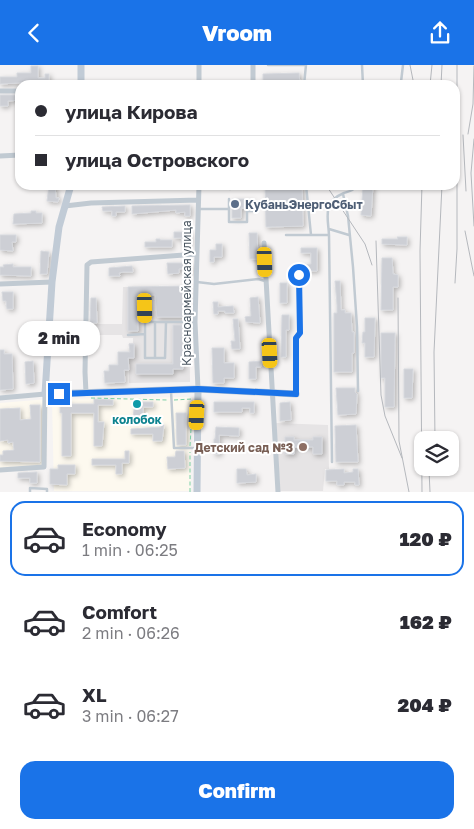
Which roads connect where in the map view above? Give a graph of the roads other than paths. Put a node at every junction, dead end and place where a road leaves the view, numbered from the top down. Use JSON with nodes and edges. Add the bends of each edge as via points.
{"nodes":[{"id":1,"x":81,"y":65,"type":"edge"},
{"id":2,"x":200,"y":65,"type":"edge"},
{"id":3,"x":253,"y":65,"type":"edge"},
{"id":4,"x":268,"y":65,"type":"edge"},
{"id":5,"x":362,"y":65,"type":"edge"},
{"id":6,"x":403,"y":65,"type":"edge"},
{"id":7,"x":81,"y":80,"type":"edge"},
{"id":8,"x":199,"y":80,"type":"edge"},
{"id":9,"x":253,"y":80,"type":"edge"},
{"id":10,"x":304,"y":80,"type":"edge"},
{"id":11,"x":363,"y":80,"type":"edge"},
{"id":12,"x":401,"y":80,"type":"edge"},
{"id":13,"x":0,"y":91,"type":"edge"},
{"id":14,"x":15,"y":91,"type":"edge"},
{"id":15,"x":0,"y":155,"type":"edge"},
{"id":16,"x":15,"y":155,"type":"edge"},
{"id":17,"x":70,"y":190,"type":"edge"},
{"id":18,"x":199,"y":190,"type":"edge"},
{"id":19,"x":306,"y":190,"type":"edge"},
{"id":20,"x":354,"y":190,"type":"edge"},
{"id":21,"x":343,"y":193,"type":"junction"},
{"id":22,"x":229,"y":199,"type":"dead end"},
{"id":23,"x":198,"y":200,"type":"junction"},
{"id":24,"x":65,"y":206,"type":"junction"},
{"id":25,"x":198,"y":209,"type":"junction"},
{"id":26,"x":229,"y":209,"type":"junction"},
{"id":27,"x":254,"y":211,"type":"dead end"},
{"id":28,"x":329,"y":229,"type":"junction"},
{"id":29,"x":286,"y":235,"type":"dead end"},
{"id":30,"x":311,"y":235,"type":"junction"},
{"id":31,"x":329,"y":235,"type":"junction"},
{"id":32,"x":349,"y":235,"type":"junction"},
{"id":33,"x":264,"y":243,"type":"dead end"},
{"id":34,"x":198,"y":254,"type":"junction"},
{"id":35,"x":299,"y":275,"type":"dead end"},
{"id":36,"x":266,"y":281,"type":"junction"},
{"id":37,"x":52,"y":282,"type":"junction"},
{"id":38,"x":197,"y":282,"type":"junction"},
{"id":39,"x":0,"y":284,"type":"edge"},
{"id":40,"x":145,"y":308,"type":"dead end"},
{"id":41,"x":145,"y":321,"type":"junction"},
{"id":42,"x":155,"y":322,"type":"junction"},
{"id":43,"x":166,"y":322,"type":"junction"},
{"id":44,"x":195,"y":322,"type":"junction"},
{"id":45,"x":145,"y":334,"type":"junction"},
{"id":46,"x":128,"y":335,"type":"dead end"},
{"id":47,"x":155,"y":358,"type":"junction"},
{"id":48,"x":198,"y":389,"type":"junction"},
{"id":49,"x":171,"y":391,"type":"junction"},
{"id":50,"x":358,"y":391,"type":"dead end"},
{"id":51,"x":272,"y":392,"type":"junction"},
{"id":52,"x":296,"y":394,"type":"joint"},
{"id":53,"x":46,"y":395,"type":"junction"},
{"id":54,"x":84,"y":396,"type":"junction"},
{"id":55,"x":0,"y":399,"type":"edge"},
{"id":56,"x":196,"y":448,"type":"junction"},
{"id":57,"x":332,"y":462,"type":"dead end"},
{"id":58,"x":0,"y":470,"type":"edge"},
{"id":59,"x":30,"y":491,"type":"edge"},
{"id":60,"x":48,"y":491,"type":"edge"},
{"id":61,"x":197,"y":491,"type":"edge"},
{"id":62,"x":278,"y":491,"type":"edge"}],
"edges":[{"from":1,"to":7,"type":"street"},
{"from":2,"to":8,"type":"street"},
{"from":3,"to":9,"type":"street"},
{"from":4,"to":10,"type":"lane","via":[[306,65]]},
{"from":5,"to":11,"type":"lane"},
{"from":6,"to":12,"type":"lane"},
{"from":13,"to":14,"type":"street"},
{"from":15,"to":16,"type":"street"},
{"from":17,"to":24,"type":"street"},
{"from":18,"to":23,"type":"street","name":"Красноармейская улица"},
{"from":19,"to":30,"type":"lane"},
{"from":20,"to":21,"type":"lane"},
{"from":21,"to":28,"type":"lane","via":[[327,210]]},
{"from":21,"to":32,"type":"lane"},
{"from":22,"to":26,"type":"lane"},
{"from":23,"to":24,"type":"street"},
{"from":23,"to":25,"type":"street","name":"Красноармейская улица"},
{"from":24,"to":37,"type":"street"},
{"from":25,"to":26,"type":"lane"},
{"from":25,"to":34,"type":"street","name":"Красноармейская улица"},
{"from":26,"to":27,"type":"lane","via":[[229,222],[247,222],[247,211]]},
{"from":28,"to":31,"type":"lane"},
{"from":28,"to":32,"type":"lane"},
{"from":29,"to":30,"type":"lane"},
{"from":30,"to":31,"type":"lane"},
{"from":31,"to":57,"type":"lane"},
{"from":32,"to":50,"type":"lane","via":[[357,327]]},
{"from":33,"to":36,"type":"street"},
{"from":34,"to":38,"type":"street","name":"Красноармейская улица"},
{"from":34,"to":54,"type":"street","via":[[91,262],[87,265]]},
{"from":35,"to":52,"type":"street"},
{"from":36,"to":38,"type":"lane"},
{"from":36,"to":51,"type":"street"},
{"from":37,"to":39,"type":"street"},
{"from":37,"to":53,"type":"street"},
{"from":38,"to":44,"type":"street","name":"Красноармейская улица"},
{"from":40,"to":41,"type":"lane"},
{"from":41,"to":42,"type":"lane"},
{"from":41,"to":45,"type":"lane"},
{"from":42,"to":43,"type":"lane"},
{"from":42,"to":47,"type":"lane"},
{"from":43,"to":44,"type":"lane"},
{"from":43,"to":47,"type":"lane","via":[[165,358]]},
{"from":44,"to":48,"type":"street","name":"Красноармейская улица"},
{"from":45,"to":46,"type":"lane"},
{"from":45,"to":47,"type":"lane","via":[[145,358]]},
{"from":48,"to":49,"type":"street"},
{"from":48,"to":51,"type":"street"},
{"from":48,"to":56,"type":"street","name":"Красноармейская улица"},
{"from":49,"to":54,"type":"street"},
{"from":49,"to":56,"type":"lane","via":[[174,448]]},
{"from":51,"to":52,"type":"street"},
{"from":51,"to":62,"type":"street"},
{"from":53,"to":54,"type":"street"},
{"from":53,"to":55,"type":"street"},
{"from":53,"to":58,"type":"street","via":[[44,467]]},
{"from":56,"to":61,"type":"street","name":"Красноармейская улица"},
{"from":59,"to":60,"type":"lane","via":[[30,488]]}]}
